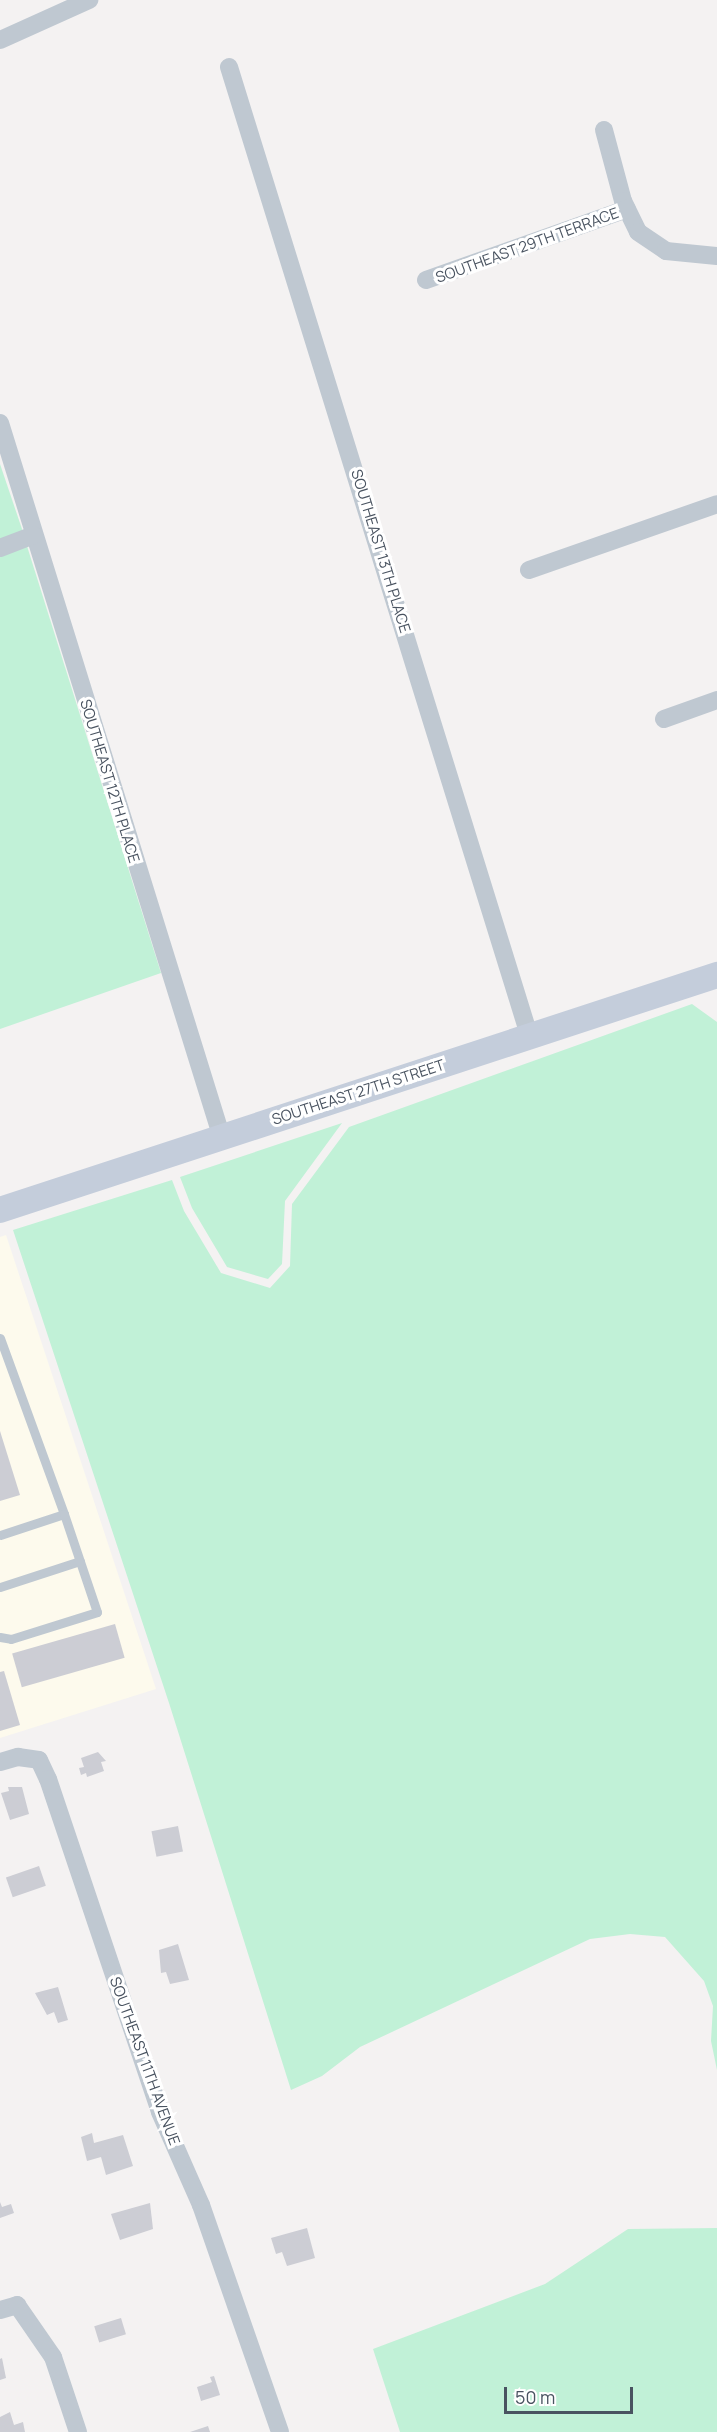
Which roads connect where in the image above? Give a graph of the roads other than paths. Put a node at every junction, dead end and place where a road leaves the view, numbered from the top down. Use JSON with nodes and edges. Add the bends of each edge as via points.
{"nodes":[{"id":1,"x":89,"y":0,"type":"edge"},
{"id":2,"x":0,"y":40,"type":"edge"},
{"id":3,"x":229,"y":67,"type":"dead end"},
{"id":4,"x":604,"y":130,"type":"dead end"},
{"id":5,"x":627,"y":209,"type":"junction"},
{"id":6,"x":717,"y":256,"type":"edge"},
{"id":7,"x":426,"y":280,"type":"dead end"},
{"id":8,"x":0,"y":423,"type":"edge"},
{"id":9,"x":717,"y":504,"type":"edge"},
{"id":10,"x":34,"y":535,"type":"junction"},
{"id":11,"x":0,"y":548,"type":"edge"},
{"id":12,"x":529,"y":570,"type":"dead end"},
{"id":13,"x":717,"y":700,"type":"edge"},
{"id":14,"x":664,"y":719,"type":"dead end"},
{"id":15,"x":717,"y":975,"type":"edge"},
{"id":16,"x":529,"y":1035,"type":"junction"},
{"id":17,"x":222,"y":1138,"type":"junction"},
{"id":18,"x":0,"y":1210,"type":"edge"},
{"id":19,"x":0,"y":1338,"type":"edge"},
{"id":20,"x":64,"y":1514,"type":"junction"},
{"id":21,"x":0,"y":1534,"type":"edge"},
{"id":22,"x":80,"y":1561,"type":"junction"},
{"id":23,"x":0,"y":1587,"type":"edge"},
{"id":24,"x":0,"y":1637,"type":"edge"},
{"id":25,"x":0,"y":1762,"type":"edge"},
{"id":26,"x":0,"y":2310,"type":"edge"},
{"id":27,"x":78,"y":2432,"type":"edge"},
{"id":28,"x":280,"y":2432,"type":"edge"}],
"edges":[{"from":1,"to":2,"type":"street"},
{"from":3,"to":16,"type":"street","name":"SOUTHEAST 13TH PLACE"},
{"from":4,"to":5,"type":"street"},
{"from":5,"to":6,"type":"street","via":[[638,232],[671,252]]},
{"from":5,"to":7,"type":"street","name":"SOUTHEAST 29TH TERRACE"},
{"from":8,"to":10,"type":"street","name":"SOUTHEAST 12TH PLACE"},
{"from":9,"to":12,"type":"street"},
{"from":10,"to":11,"type":"street"},
{"from":10,"to":17,"type":"street","name":"SOUTHEAST 12TH PLACE"},
{"from":13,"to":14,"type":"street"},
{"from":15,"to":16,"type":"street","name":"SOUTHEAST 27TH STREET"},
{"from":16,"to":17,"type":"street","name":"SOUTHEAST 27TH STREET"},
{"from":17,"to":18,"type":"street","name":"SOUTHEAST 27TH STREET"},
{"from":19,"to":20,"type":"lane"},
{"from":20,"to":21,"type":"lane"},
{"from":20,"to":22,"type":"lane"},
{"from":22,"to":23,"type":"lane"},
{"from":22,"to":24,"type":"lane","via":[[97,1612],[10,1639]]},
{"from":25,"to":28,"type":"street","name":"SOUTHEAST 11TH AVENUE","via":[[18,1757],[39,1760],[48,1779],[160,2112],[201,2205]]},
{"from":26,"to":27,"type":"street","via":[[17,2305],[53,2357]]}]}
